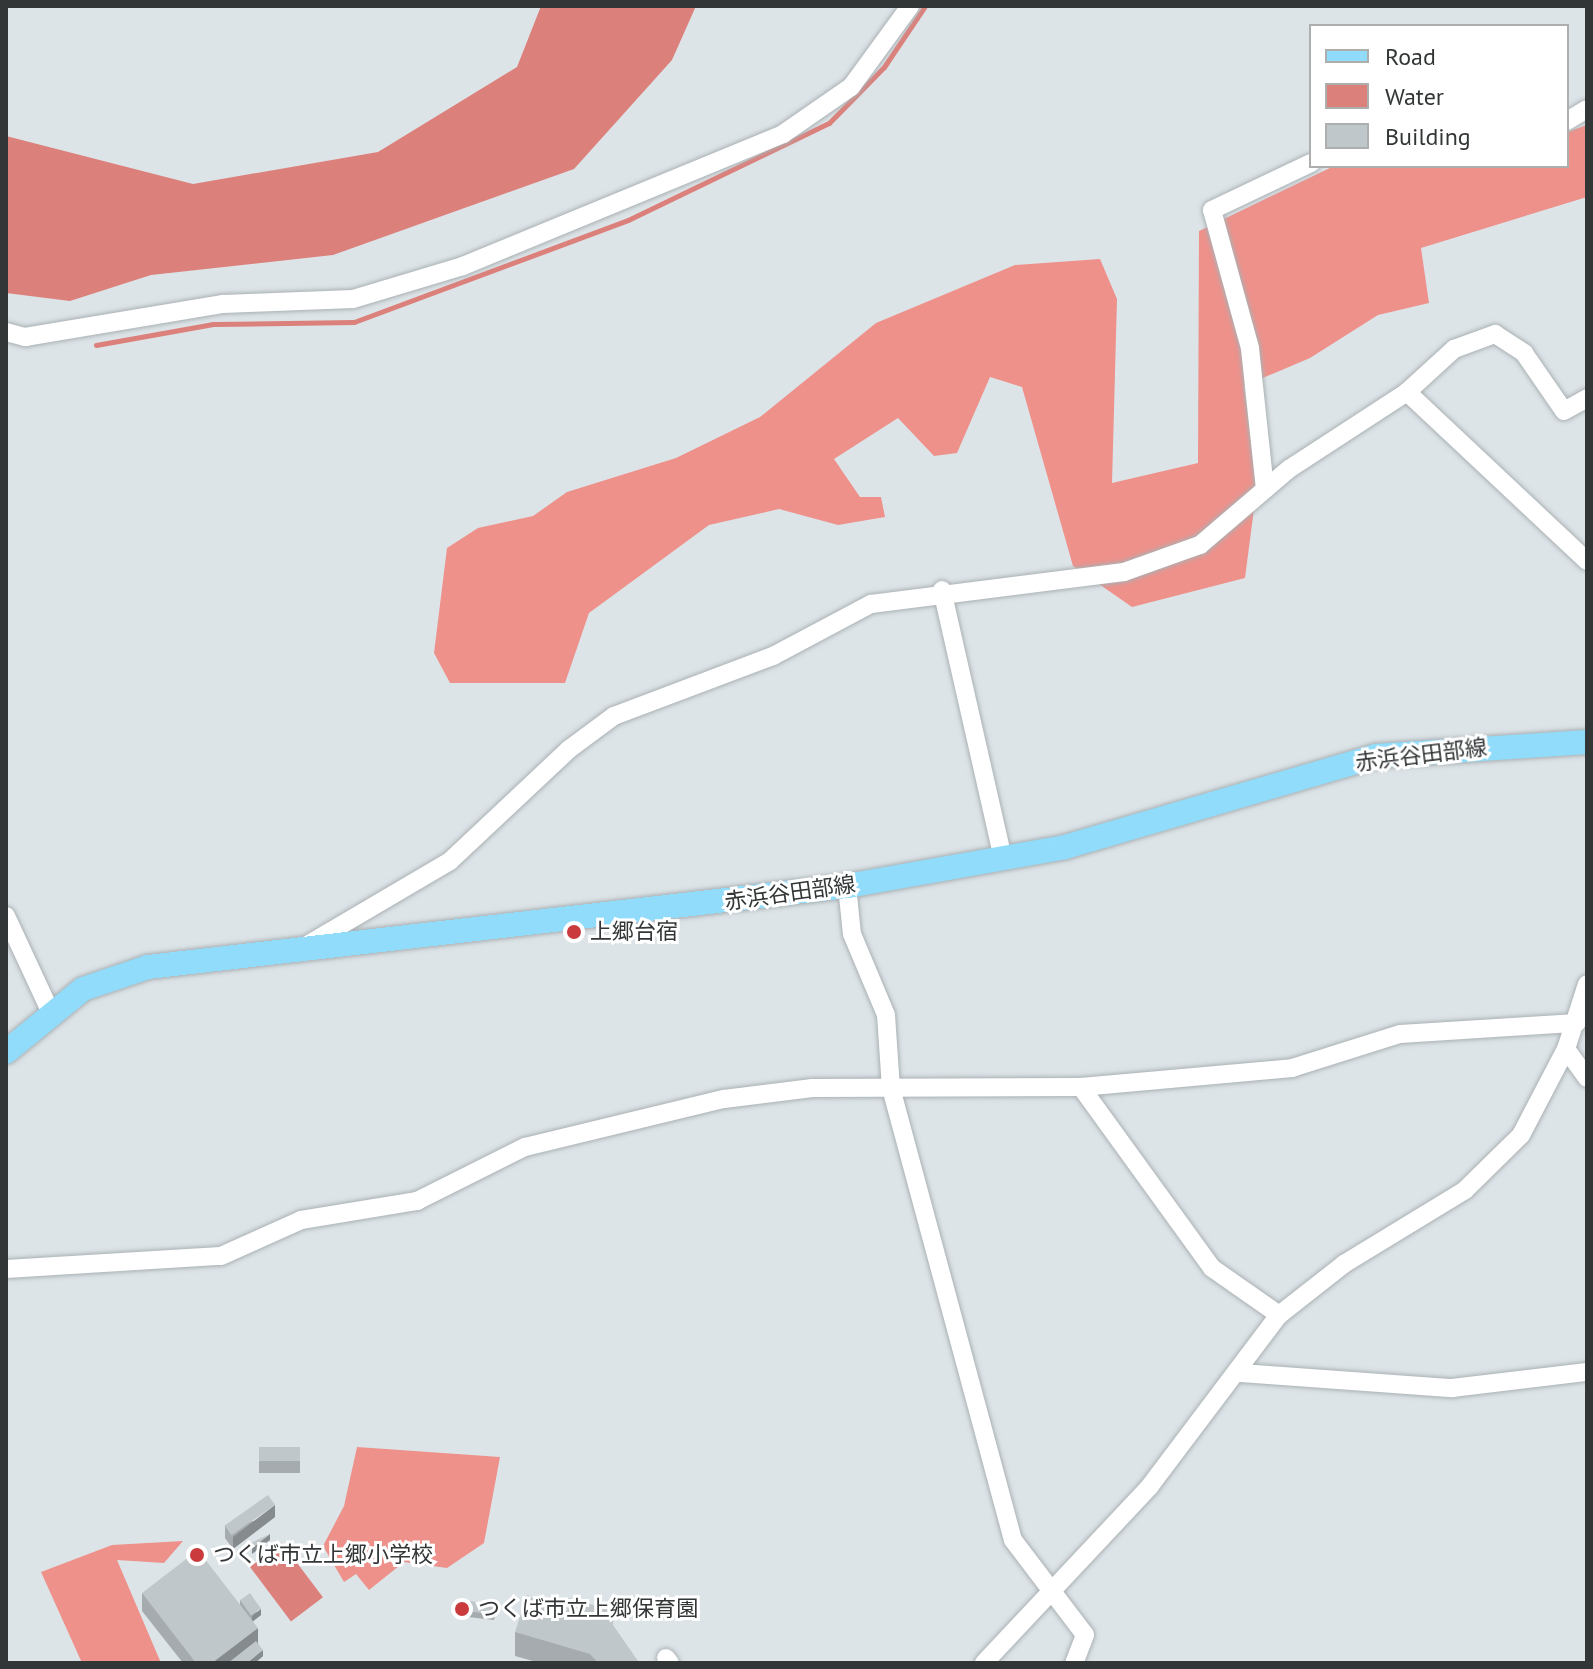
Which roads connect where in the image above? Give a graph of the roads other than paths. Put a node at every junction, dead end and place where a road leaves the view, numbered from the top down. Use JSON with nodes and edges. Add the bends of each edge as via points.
{"nodes":[{"id":1,"x":910,"y":6,"type":"edge"},
{"id":2,"x":1587,"y":109,"type":"edge"},
{"id":3,"x":1569,"y":120,"type":"edge"},
{"id":4,"x":1309,"y":164,"type":"edge"},
{"id":5,"x":6,"y":332,"type":"edge"},
{"id":6,"x":1407,"y":392,"type":"junction"},
{"id":7,"x":1587,"y":398,"type":"edge"},
{"id":8,"x":1265,"y":489,"type":"junction"},
{"id":9,"x":1587,"y":561,"type":"edge"},
{"id":10,"x":942,"y":590,"type":"junction"},
{"id":11,"x":1587,"y":742,"type":"edge"},
{"id":12,"x":1003,"y":858,"type":"junction"},
{"id":13,"x":847,"y":886,"type":"junction"},
{"id":14,"x":6,"y":916,"type":"edge"},
{"id":15,"x":304,"y":947,"type":"junction"},
{"id":16,"x":1586,"y":994,"type":"edge"},
{"id":17,"x":51,"y":1013,"type":"junction"},
{"id":18,"x":1577,"y":1023,"type":"junction"},
{"id":19,"x":1566,"y":1049,"type":"junction"},
{"id":20,"x":6,"y":1052,"type":"edge"},
{"id":21,"x":1587,"y":1078,"type":"edge"},
{"id":22,"x":1081,"y":1087,"type":"junction"},
{"id":23,"x":891,"y":1088,"type":"junction"},
{"id":24,"x":6,"y":1269,"type":"edge"},
{"id":25,"x":1279,"y":1315,"type":"junction"},
{"id":26,"x":1587,"y":1372,"type":"edge"},
{"id":27,"x":1241,"y":1373,"type":"junction"},
{"id":28,"x":1049,"y":1586,"type":"junction"},
{"id":29,"x":984,"y":1663,"type":"edge"},
{"id":30,"x":1074,"y":1663,"type":"edge"}],
"edges":[{"from":1,"to":5,"type":"street","via":[[851,87],[783,134],[463,266],[353,299],[223,304],[25,337]]},
{"from":2,"to":3,"type":"street"},
{"from":4,"to":8,"type":"street","via":[[1212,210],[1250,348]]},
{"from":6,"to":7,"type":"street","via":[[1454,349],[1495,334],[1524,353],[1564,411]]},
{"from":6,"to":8,"type":"street"},
{"from":6,"to":9,"type":"street"},
{"from":8,"to":10,"type":"street","via":[[1200,545],[1124,572]]},
{"from":10,"to":12,"type":"street"},
{"from":10,"to":15,"type":"street","via":[[871,604],[773,656],[614,716],[568,750],[450,861]]},
{"from":11,"to":12,"type":"main road","name":"赤浜谷田部線","via":[[1376,756]]},
{"from":12,"to":13,"type":"main road","name":"赤浜谷田部線"},
{"from":13,"to":15,"type":"main road","name":"赤浜谷田部線"},
{"from":13,"to":23,"type":"street","via":[[852,934],[886,1015]]},
{"from":14,"to":17,"type":"street"},
{"from":15,"to":17,"type":"main road","name":"赤浜谷田部線","via":[[117,975]]},
{"from":16,"to":18,"type":"street"},
{"from":17,"to":20,"type":"main road","name":"赤浜谷田部線"},
{"from":18,"to":19,"type":"street"},
{"from":18,"to":22,"type":"street","via":[[1400,1034],[1292,1068]]},
{"from":19,"to":21,"type":"street"},
{"from":19,"to":25,"type":"street","via":[[1521,1135],[1492,1167]]},
{"from":22,"to":23,"type":"street"},
{"from":22,"to":25,"type":"street","via":[[1212,1268]]},
{"from":23,"to":24,"type":"street","via":[[724,1099],[525,1147],[417,1201],[301,1220],[221,1256]]},
{"from":23,"to":28,"type":"street","via":[[1013,1540]]},
{"from":25,"to":27,"type":"street"},
{"from":26,"to":27,"type":"street","via":[[1452,1388]]},
{"from":27,"to":28,"type":"street","via":[[1150,1486]]},
{"from":28,"to":29,"type":"street"},
{"from":28,"to":30,"type":"street","via":[[1085,1635]]}]}
